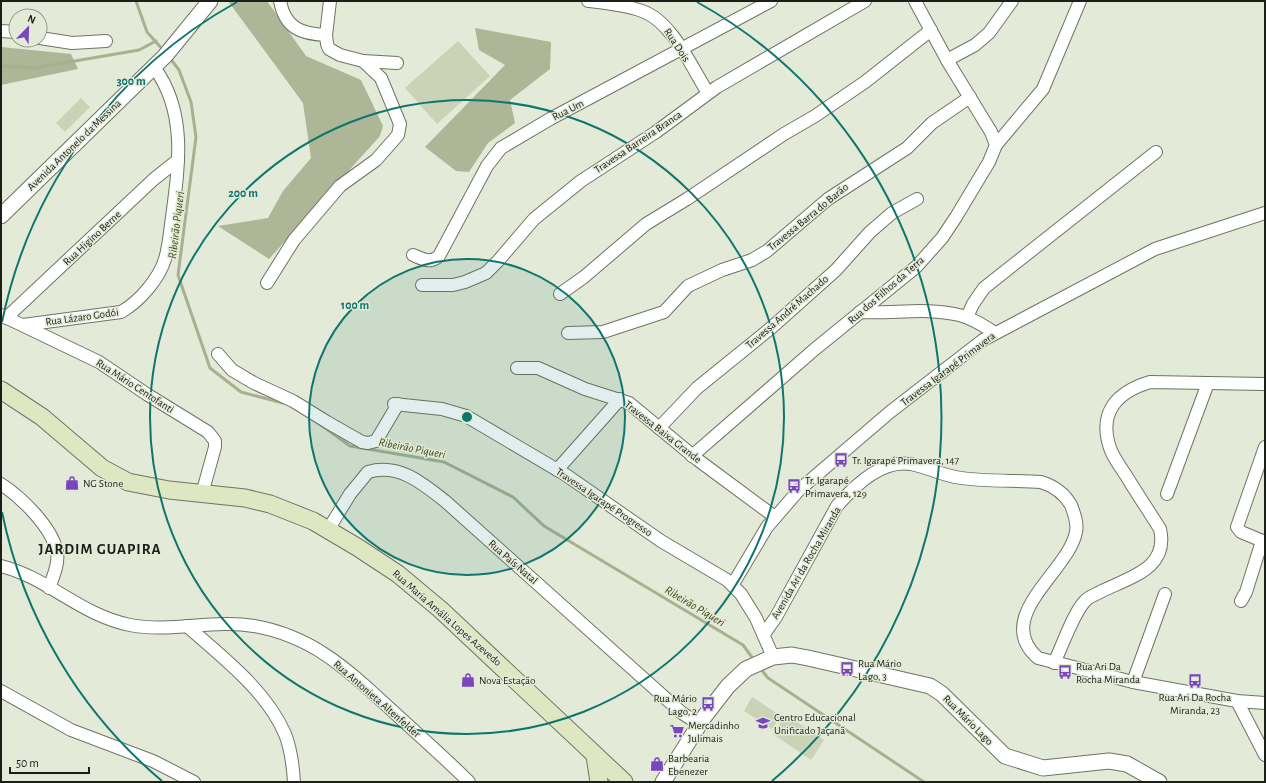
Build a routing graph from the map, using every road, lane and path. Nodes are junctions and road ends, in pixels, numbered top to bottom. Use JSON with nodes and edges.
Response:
{"nodes":[{"id":1,"x":210,"y":1,"type":"edge"},
{"id":2,"x":280,"y":1,"type":"edge"},
{"id":3,"x":330,"y":1,"type":"edge"},
{"id":4,"x":588,"y":1,"type":"edge"},
{"id":5,"x":771,"y":1,"type":"edge"},
{"id":6,"x":865,"y":1,"type":"edge"},
{"id":7,"x":915,"y":1,"type":"edge"},
{"id":8,"x":1012,"y":1,"type":"edge"},
{"id":9,"x":1080,"y":1,"type":"edge"},
{"id":10,"x":931,"y":30,"type":"junction"},
{"id":11,"x":326,"y":35,"type":"junction"},
{"id":12,"x":48,"y":39,"type":"edge"},
{"id":13,"x":106,"y":41,"type":"dead end"},
{"id":14,"x":681,"y":50,"type":"junction"},
{"id":15,"x":947,"y":60,"type":"junction"},
{"id":16,"x":363,"y":61,"type":"junction"},
{"id":17,"x":397,"y":63,"type":"dead end"},
{"id":18,"x":156,"y":65,"type":"junction"},
{"id":19,"x":708,"y":93,"type":"junction"},
{"id":20,"x":970,"y":97,"type":"junction"},
{"id":21,"x":996,"y":145,"type":"junction"},
{"id":22,"x":1156,"y":152,"type":"dead end"},
{"id":23,"x":178,"y":160,"type":"junction"},
{"id":24,"x":917,"y":199,"type":"dead end"},
{"id":25,"x":3,"y":211,"type":"edge"},
{"id":26,"x":1265,"y":213,"type":"edge"},
{"id":27,"x":413,"y":255,"type":"dead end"},
{"id":28,"x":267,"y":283,"type":"dead end"},
{"id":29,"x":422,"y":285,"type":"dead end"},
{"id":30,"x":560,"y":294,"type":"dead end"},
{"id":31,"x":860,"y":312,"type":"junction"},
{"id":32,"x":4,"y":316,"type":"edge"},
{"id":33,"x":967,"y":317,"type":"junction"},
{"id":34,"x":22,"y":325,"type":"junction"},
{"id":35,"x":568,"y":333,"type":"dead end"},
{"id":36,"x":995,"y":333,"type":"junction"},
{"id":37,"x":218,"y":354,"type":"dead end"},
{"id":38,"x":517,"y":368,"type":"dead end"},
{"id":39,"x":1208,"y":383,"type":"junction"},
{"id":40,"x":1265,"y":384,"type":"edge"},
{"id":41,"x":1,"y":390,"type":"edge"},
{"id":42,"x":620,"y":399,"type":"junction"},
{"id":43,"x":659,"y":428,"type":"junction"},
{"id":44,"x":1265,"y":446,"type":"edge"},
{"id":45,"x":692,"y":456,"type":"junction"},
{"id":46,"x":557,"y":470,"type":"junction"},
{"id":47,"x":1,"y":484,"type":"edge"},
{"id":48,"x":202,"y":494,"type":"junction"},
{"id":49,"x":1167,"y":494,"type":"dead end"},
{"id":50,"x":775,"y":517,"type":"junction"},
{"id":51,"x":328,"y":530,"type":"junction"},
{"id":52,"x":1264,"y":541,"type":"edge"},
{"id":53,"x":1,"y":566,"type":"edge"},
{"id":54,"x":733,"y":584,"type":"junction"},
{"id":55,"x":49,"y":588,"type":"junction"},
{"id":56,"x":1165,"y":594,"type":"dead end"},
{"id":57,"x":1241,"y":601,"type":"dead end"},
{"id":58,"x":187,"y":626,"type":"junction"},
{"id":59,"x":764,"y":634,"type":"junction"},
{"id":60,"x":770,"y":658,"type":"junction"},
{"id":61,"x":1054,"y":663,"type":"junction"},
{"id":62,"x":1133,"y":682,"type":"junction"},
{"id":63,"x":1,"y":691,"type":"edge"},
{"id":64,"x":1237,"y":701,"type":"junction"},
{"id":65,"x":1265,"y":703,"type":"edge"},
{"id":66,"x":700,"y":724,"type":"junction"},
{"id":67,"x":1265,"y":755,"type":"edge"},
{"id":68,"x":595,"y":756,"type":"junction"},
{"id":69,"x":464,"y":780,"type":"edge"},
{"id":70,"x":194,"y":782,"type":"edge"},
{"id":71,"x":294,"y":782,"type":"edge"},
{"id":72,"x":599,"y":782,"type":"edge"},
{"id":73,"x":624,"y":782,"type":"edge"},
{"id":74,"x":663,"y":782,"type":"edge"},
{"id":75,"x":1159,"y":782,"type":"edge"}],
"edges":[{"from":1,"to":18,"type":"street","name":"Avenida Antonelo da Messina"},
{"from":2,"to":11,"type":"street"},
{"from":3,"to":11,"type":"street"},
{"from":4,"to":14,"type":"street","name":"Rua Dois"},
{"from":5,"to":14,"type":"street","name":"Rua Um"},
{"from":6,"to":19,"type":"street","name":"Travessa Barreira Branca"},
{"from":7,"to":10,"type":"street"},
{"from":8,"to":15,"type":"street"},
{"from":9,"to":21,"type":"street","name":"Rua dos Filhos da Terra"},
{"from":10,"to":15,"type":"street"},
{"from":10,"to":30,"type":"street"},
{"from":11,"to":16,"type":"street"},
{"from":12,"to":13,"type":"street"},
{"from":14,"to":19,"type":"street","name":"Rua Dois"},
{"from":14,"to":27,"type":"street","name":"Rua Um"},
{"from":15,"to":20,"type":"street"},
{"from":16,"to":17,"type":"street"},
{"from":16,"to":28,"type":"street"},
{"from":18,"to":23,"type":"street"},
{"from":18,"to":25,"type":"street","name":"Avenida Antonelo da Messina"},
{"from":19,"to":29,"type":"street","name":"Travessa Barreira Branca"},
{"from":20,"to":21,"type":"street"},
{"from":20,"to":35,"type":"street","name":"Travessa Barra do Barão"},
{"from":21,"to":31,"type":"street","name":"Rua dos Filhos da Terra"},
{"from":22,"to":33,"type":"street"},
{"from":23,"to":32,"type":"street","name":"Rua Higino Berne"},
{"from":23,"to":34,"type":"street","name":"Rua Lázaro Godói"},
{"from":24,"to":43,"type":"street","name":"Travessa André Machado"},
{"from":26,"to":36,"type":"street","name":"Travessa Igarapé Primavera"},
{"from":31,"to":33,"type":"street"},
{"from":31,"to":45,"type":"street","name":"Rua dos Filhos da Terra"},
{"from":32,"to":34,"type":"street","name":"Rua Mário Centofanti"},
{"from":33,"to":36,"type":"street"},
{"from":34,"to":48,"type":"street","name":"Rua Mário Centofanti"},
{"from":36,"to":50,"type":"street","name":"Travessa Igarapé Primavera"},
{"from":37,"to":46,"type":"street","name":"Travessa Igarapé Progresso"},
{"from":38,"to":42,"type":"street","name":"Travessa Baixa Grande"},
{"from":39,"to":40,"type":"street"},
{"from":39,"to":49,"type":"street"},
{"from":39,"to":61,"type":"street"},
{"from":41,"to":48,"type":"main road","name":"Rua Maria Amália Lopes Azevedo"},
{"from":42,"to":43,"type":"street","name":"Travessa Baixa Grande"},
{"from":42,"to":46,"type":"street"},
{"from":43,"to":45,"type":"street","name":"Travessa Baixa Grande"},
{"from":44,"to":52,"type":"street"},
{"from":45,"to":50,"type":"street","name":"Travessa Baixa Grande"},
{"from":46,"to":54,"type":"street","name":"Travessa Igarapé Progresso"},
{"from":47,"to":55,"type":"street"},
{"from":48,"to":51,"type":"main road","name":"Rua Maria Amália Lopes Azevedo"},
{"from":50,"to":54,"type":"street","name":"Travessa Igarapé Primavera"},
{"from":51,"to":66,"type":"street","name":"Rua País Natal"},
{"from":51,"to":68,"type":"main road","name":"Rua Maria Amália Lopes Azevedo"},
{"from":52,"to":57,"type":"street"},
{"from":53,"to":55,"type":"street","name":"Rua Antonieta Altenfelder"},
{"from":54,"to":59,"type":"street","name":"Travessa Igarapé Progresso"},
{"from":55,"to":58,"type":"street","name":"Rua Antonieta Altenfelder"},
{"from":56,"to":62,"type":"street"},
{"from":58,"to":69,"type":"street","name":"Rua Antonieta Altenfelder"},
{"from":58,"to":71,"type":"street"},
{"from":59,"to":60,"type":"street","name":"Travessa Igarapé Progresso"},
{"from":59,"to":61,"type":"street","name":"Avenida Ari da Rocha Miranda"},
{"from":60,"to":66,"type":"street","name":"Rua Mário Lago"},
{"from":60,"to":75,"type":"street","name":"Rua Mário Lago"},
{"from":61,"to":62,"type":"street","name":"Avenida Ari da Rocha Miranda"},
{"from":62,"to":64,"type":"street","name":"Avenida Ari da Rocha Miranda"},
{"from":63,"to":70,"type":"street"},
{"from":64,"to":65,"type":"street","name":"Avenida Ari da Rocha Miranda"},
{"from":64,"to":67,"type":"street"},
{"from":66,"to":74,"type":"street","name":"Rua Mário Lago"},
{"from":68,"to":72,"type":"main road"},
{"from":68,"to":73,"type":"main road","name":"Rua Maria Amália Lopes Azevedo"}]}
